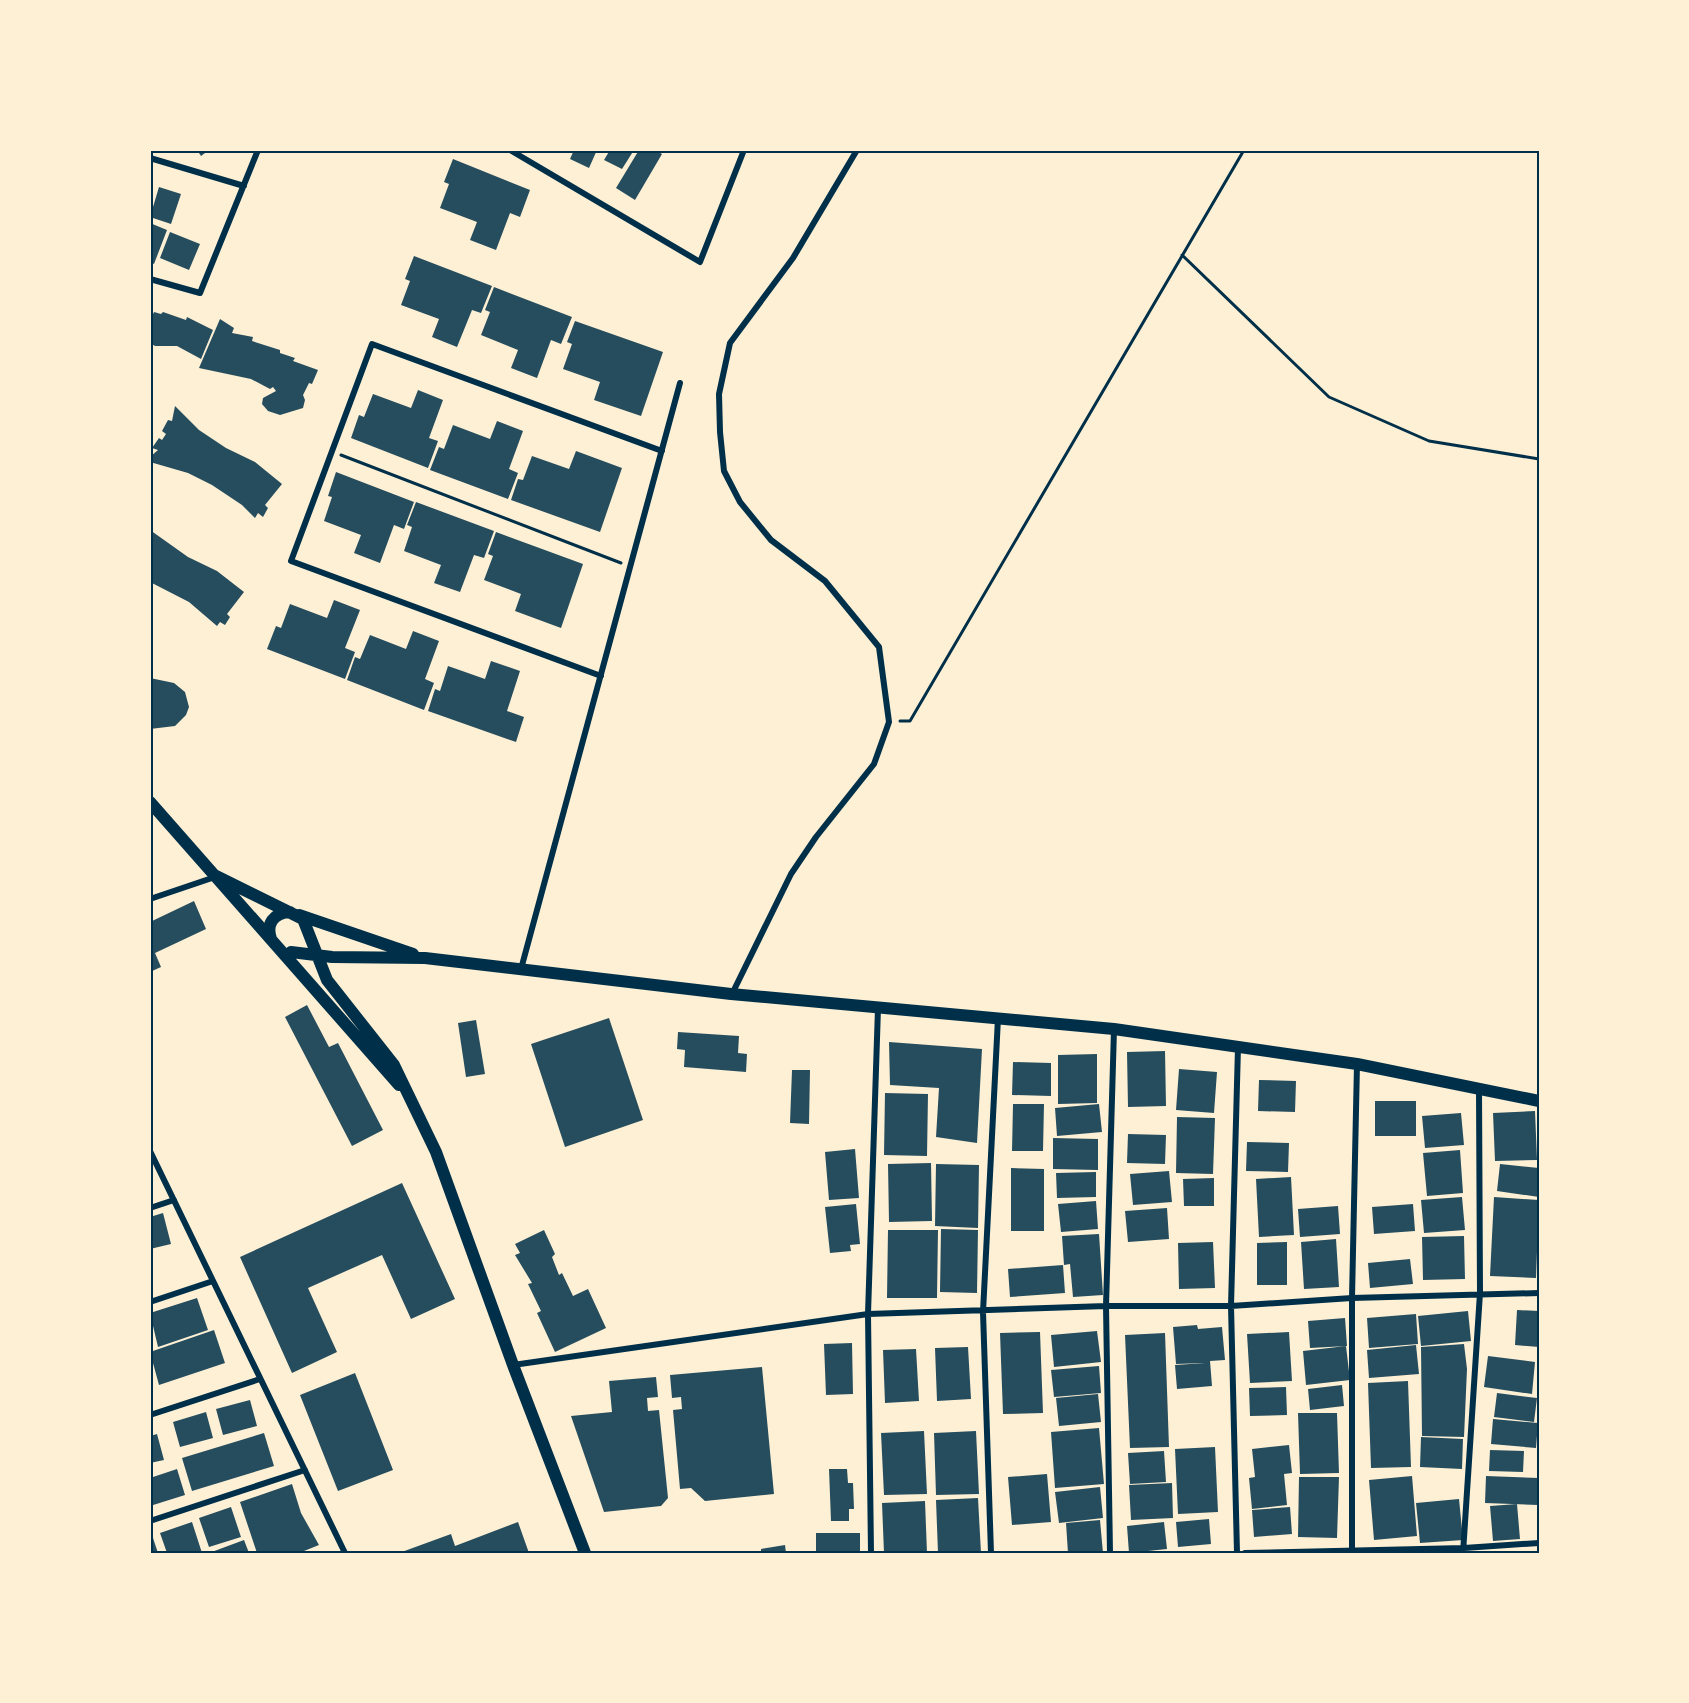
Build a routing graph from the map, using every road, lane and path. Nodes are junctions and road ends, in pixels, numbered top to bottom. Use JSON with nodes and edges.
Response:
{"nodes":[{"id":1,"x":258,"y":150,"type":"edge"},
{"id":2,"x":510,"y":150,"type":"edge"},
{"id":3,"x":744,"y":150,"type":"edge"},
{"id":4,"x":856,"y":150,"type":"edge"},
{"id":5,"x":1244,"y":150,"type":"edge"},
{"id":6,"x":150,"y":158,"type":"edge"},
{"id":7,"x":244,"y":186,"type":"junction"},
{"id":8,"x":1182,"y":255,"type":"junction"},
{"id":9,"x":150,"y":279,"type":"edge"},
{"id":10,"x":680,"y":383,"type":"dead end"},
{"id":11,"x":662,"y":451,"type":"junction"},
{"id":12,"x":332,"y":452,"type":"junction"},
{"id":13,"x":1539,"y":459,"type":"edge"},
{"id":14,"x":631,"y":567,"type":"junction"},
{"id":15,"x":600,"y":676,"type":"junction"},
{"id":16,"x":889,"y":722,"type":"junction"},
{"id":17,"x":150,"y":802,"type":"edge"},
{"id":18,"x":216,"y":876,"type":"junction"},
{"id":19,"x":150,"y":899,"type":"edge"},
{"id":20,"x":293,"y":913,"type":"junction"},
{"id":21,"x":309,"y":929,"type":"junction"},
{"id":22,"x":281,"y":947,"type":"junction"},
{"id":23,"x":316,"y":955,"type":"junction"},
{"id":24,"x":425,"y":958,"type":"junction"},
{"id":25,"x":521,"y":969,"type":"junction"},
{"id":26,"x":731,"y":994,"type":"junction"},
{"id":27,"x":878,"y":1007,"type":"junction"},
{"id":28,"x":998,"y":1017,"type":"junction"},
{"id":29,"x":1114,"y":1029,"type":"junction"},
{"id":30,"x":1239,"y":1047,"type":"junction"},
{"id":31,"x":1357,"y":1064,"type":"junction"},
{"id":32,"x":1479,"y":1087,"type":"junction"},
{"id":33,"x":408,"y":1096,"type":"junction"},
{"id":34,"x":1539,"y":1101,"type":"edge"},
{"id":35,"x":150,"y":1151,"type":"edge"},
{"id":36,"x":174,"y":1200,"type":"junction"},
{"id":37,"x":150,"y":1208,"type":"edge"},
{"id":38,"x":213,"y":1281,"type":"junction"},
{"id":39,"x":1480,"y":1293,"type":"junction"},
{"id":40,"x":1539,"y":1293,"type":"edge"},
{"id":41,"x":1352,"y":1298,"type":"junction"},
{"id":42,"x":150,"y":1302,"type":"edge"},
{"id":43,"x":1106,"y":1306,"type":"junction"},
{"id":44,"x":1231,"y":1306,"type":"junction"},
{"id":45,"x":982,"y":1312,"type":"junction"},
{"id":46,"x":868,"y":1314,"type":"junction"},
{"id":47,"x":513,"y":1365,"type":"junction"},
{"id":48,"x":260,"y":1379,"type":"junction"},
{"id":49,"x":150,"y":1415,"type":"edge"},
{"id":50,"x":305,"y":1470,"type":"junction"},
{"id":51,"x":150,"y":1521,"type":"edge"},
{"id":52,"x":574,"y":1528,"type":"junction"},
{"id":53,"x":1539,"y":1543,"type":"edge"},
{"id":54,"x":1352,"y":1550,"type":"junction"},
{"id":55,"x":1366,"y":1551,"type":"edge"},
{"id":56,"x":1463,"y":1551,"type":"edge"},
{"id":57,"x":345,"y":1553,"type":"edge"},
{"id":58,"x":575,"y":1553,"type":"edge"},
{"id":59,"x":585,"y":1553,"type":"edge"},
{"id":60,"x":871,"y":1553,"type":"edge"},
{"id":61,"x":991,"y":1553,"type":"edge"},
{"id":62,"x":1110,"y":1553,"type":"edge"},
{"id":63,"x":1238,"y":1553,"type":"edge"},
{"id":64,"x":1246,"y":1553,"type":"edge"}],
"edges":[{"from":1,"to":7,"type":"street"},
{"from":2,"to":3,"type":"street"},
{"from":4,"to":16,"type":"street"},
{"from":5,"to":8,"type":"path"},
{"from":6,"to":7,"type":"street"},
{"from":7,"to":9,"type":"street"},
{"from":8,"to":13,"type":"path"},
{"from":8,"to":16,"type":"path"},
{"from":10,"to":11,"type":"street"},
{"from":11,"to":12,"type":"street"},
{"from":11,"to":14,"type":"street"},
{"from":12,"to":14,"type":"path"},
{"from":12,"to":15,"type":"street"},
{"from":14,"to":15,"type":"street"},
{"from":15,"to":25,"type":"street"},
{"from":16,"to":26,"type":"street"},
{"from":17,"to":18,"type":"main road"},
{"from":18,"to":19,"type":"street"},
{"from":18,"to":20,"type":"main road"},
{"from":18,"to":22,"type":"main road"},
{"from":20,"to":21,"type":"main road"},
{"from":20,"to":22,"type":"main road"},
{"from":20,"to":24,"type":"main road"},
{"from":21,"to":22,"type":"main road"},
{"from":21,"to":23,"type":"main road"},
{"from":22,"to":23,"type":"main road"},
{"from":22,"to":33,"type":"main road"},
{"from":23,"to":24,"type":"main road"},
{"from":23,"to":33,"type":"main road"},
{"from":24,"to":25,"type":"main road"},
{"from":25,"to":26,"type":"main road"},
{"from":26,"to":27,"type":"main road"},
{"from":27,"to":28,"type":"main road"},
{"from":27,"to":46,"type":"street"},
{"from":28,"to":29,"type":"main road"},
{"from":28,"to":45,"type":"street"},
{"from":29,"to":30,"type":"main road"},
{"from":29,"to":43,"type":"street"},
{"from":30,"to":31,"type":"main road"},
{"from":30,"to":44,"type":"street"},
{"from":31,"to":32,"type":"main road"},
{"from":31,"to":41,"type":"street"},
{"from":32,"to":34,"type":"main road"},
{"from":32,"to":39,"type":"street"},
{"from":33,"to":47,"type":"main road"},
{"from":35,"to":36,"type":"street"},
{"from":36,"to":37,"type":"street"},
{"from":36,"to":38,"type":"street"},
{"from":38,"to":42,"type":"street"},
{"from":38,"to":48,"type":"street"},
{"from":39,"to":40,"type":"street"},
{"from":39,"to":41,"type":"street"},
{"from":39,"to":56,"type":"street"},
{"from":41,"to":44,"type":"street"},
{"from":41,"to":54,"type":"street"},
{"from":43,"to":44,"type":"street"},
{"from":43,"to":45,"type":"street"},
{"from":43,"to":62,"type":"street"},
{"from":44,"to":63,"type":"street"},
{"from":45,"to":46,"type":"street"},
{"from":45,"to":61,"type":"street"},
{"from":46,"to":47,"type":"street"},
{"from":46,"to":60,"type":"street"},
{"from":47,"to":52,"type":"main road"},
{"from":48,"to":49,"type":"street"},
{"from":48,"to":50,"type":"street"},
{"from":50,"to":51,"type":"street"},
{"from":50,"to":57,"type":"street"},
{"from":52,"to":58,"type":"main road"},
{"from":52,"to":59,"type":"main road"},
{"from":53,"to":56,"type":"street"},
{"from":54,"to":55,"type":"street"},
{"from":54,"to":64,"type":"street"},
{"from":55,"to":56,"type":"street"}]}
